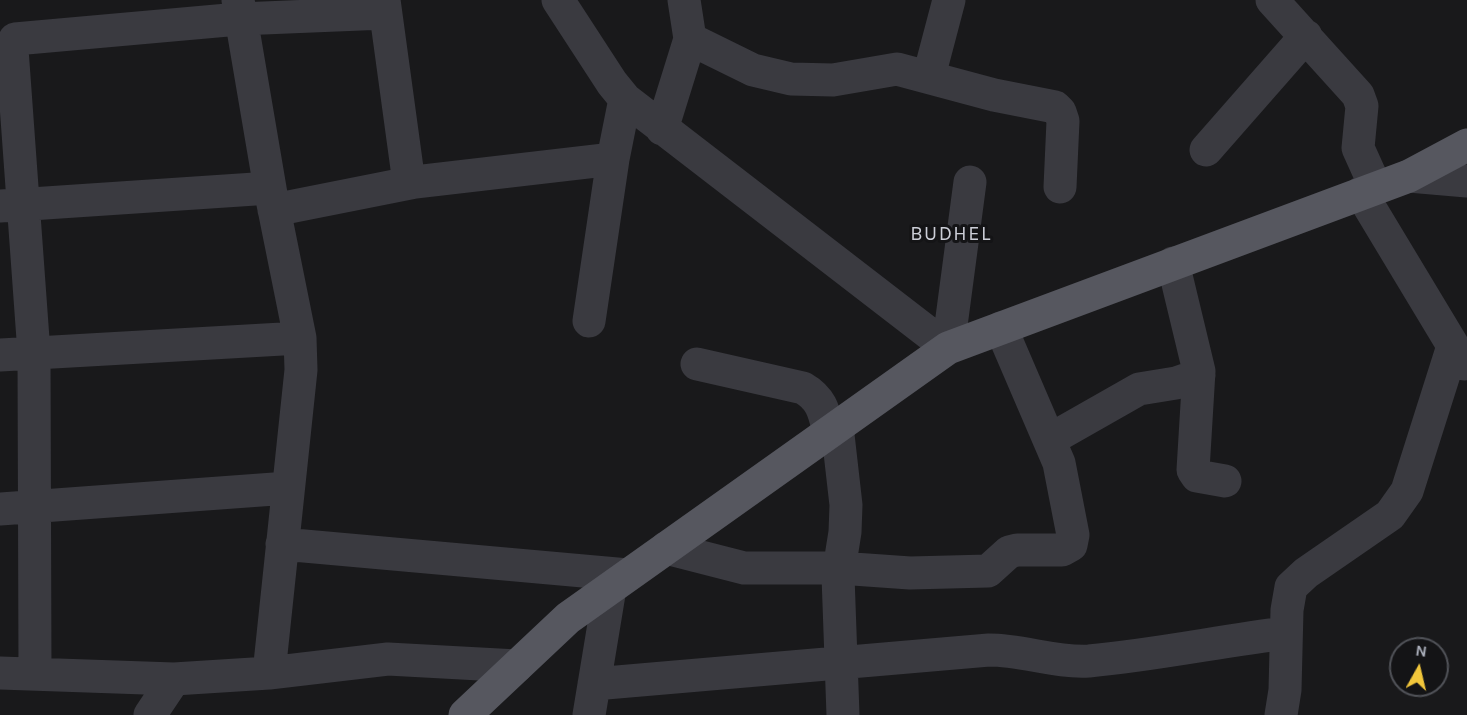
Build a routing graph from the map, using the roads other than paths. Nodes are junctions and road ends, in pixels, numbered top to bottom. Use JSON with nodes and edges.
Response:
{"nodes":[{"id":1,"x":558,"y":0,"type":"edge"},
{"id":2,"x":684,"y":0,"type":"edge"},
{"id":3,"x":949,"y":0,"type":"edge"},
{"id":4,"x":1272,"y":0,"type":"edge"},
{"id":5,"x":384,"y":7,"type":"edge"},
{"id":6,"x":238,"y":10,"type":"edge"},
{"id":7,"x":1306,"y":36,"type":"junction"},
{"id":8,"x":690,"y":39,"type":"junction"},
{"id":9,"x":929,"y":76,"type":"junction"},
{"id":10,"x":625,"y":99,"type":"junction"},
{"id":11,"x":662,"y":129,"type":"junction"},
{"id":12,"x":1467,"y":145,"type":"edge"},
{"id":13,"x":1206,"y":150,"type":"dead end"},
{"id":14,"x":613,"y":159,"type":"junction"},
{"id":15,"x":1409,"y":176,"type":"junction"},
{"id":16,"x":1467,"y":181,"type":"edge"},
{"id":17,"x":970,"y":182,"type":"dead end"},
{"id":18,"x":409,"y":183,"type":"junction"},
{"id":19,"x":1060,"y":187,"type":"dead end"},
{"id":20,"x":1369,"y":191,"type":"junction"},
{"id":21,"x":272,"y":199,"type":"junction"},
{"id":22,"x":12,"y":206,"type":"edge"},
{"id":23,"x":1173,"y":264,"type":"junction"},
{"id":24,"x":589,"y":321,"type":"dead end"},
{"id":25,"x":1001,"y":328,"type":"junction"},
{"id":26,"x":300,"y":338,"type":"junction"},
{"id":27,"x":948,"y":348,"type":"junction"},
{"id":28,"x":34,"y":353,"type":"junction"},
{"id":29,"x":0,"y":355,"type":"edge"},
{"id":30,"x":1460,"y":358,"type":"edge"},
{"id":31,"x":697,"y":364,"type":"dead end"},
{"id":32,"x":1199,"y":375,"type":"junction"},
{"id":33,"x":833,"y":429,"type":"junction"},
{"id":34,"x":1051,"y":439,"type":"junction"},
{"id":35,"x":1225,"y":481,"type":"dead end"},
{"id":36,"x":288,"y":488,"type":"junction"},
{"id":37,"x":36,"y":507,"type":"junction"},
{"id":38,"x":0,"y":509,"type":"edge"},
{"id":39,"x":282,"y":544,"type":"junction"},
{"id":40,"x":666,"y":548,"type":"junction"},
{"id":41,"x":839,"y":568,"type":"junction"},
{"id":42,"x":619,"y":581,"type":"junction"},
{"id":43,"x":1286,"y":633,"type":"junction"},
{"id":44,"x":842,"y":663,"type":"junction"},
{"id":45,"x":517,"y":666,"type":"junction"},
{"id":46,"x":0,"y":672,"type":"edge"},
{"id":47,"x":35,"y":673,"type":"junction"},
{"id":48,"x":269,"y":673,"type":"junction"},
{"id":49,"x":174,"y":679,"type":"junction"},
{"id":50,"x":591,"y":699,"type":"edge"},
{"id":51,"x":150,"y":715,"type":"edge"},
{"id":52,"x":465,"y":715,"type":"edge"},
{"id":53,"x":843,"y":715,"type":"edge"},
{"id":54,"x":1281,"y":715,"type":"edge"}],
"edges":[{"from":1,"to":10,"type":"street"},
{"from":2,"to":8,"type":"street"},
{"from":3,"to":9,"type":"street"},
{"from":4,"to":7,"type":"street"},
{"from":5,"to":6,"type":"street"},
{"from":5,"to":18,"type":"street"},
{"from":6,"to":21,"type":"street"},
{"from":6,"to":22,"type":"street"},
{"from":7,"to":13,"type":"street"},
{"from":7,"to":20,"type":"street"},
{"from":8,"to":9,"type":"street"},
{"from":8,"to":11,"type":"street"},
{"from":9,"to":19,"type":"street"},
{"from":10,"to":11,"type":"street"},
{"from":10,"to":14,"type":"street"},
{"from":11,"to":27,"type":"street"},
{"from":12,"to":15,"type":"main road"},
{"from":14,"to":18,"type":"street"},
{"from":14,"to":24,"type":"street"},
{"from":15,"to":16,"type":"street"},
{"from":15,"to":20,"type":"main road"},
{"from":17,"to":27,"type":"street"},
{"from":18,"to":21,"type":"street"},
{"from":20,"to":23,"type":"main road"},
{"from":20,"to":30,"type":"street"},
{"from":21,"to":22,"type":"street"},
{"from":21,"to":26,"type":"street"},
{"from":22,"to":28,"type":"street"},
{"from":23,"to":25,"type":"main road"},
{"from":23,"to":32,"type":"street"},
{"from":25,"to":27,"type":"main road"},
{"from":25,"to":34,"type":"street"},
{"from":26,"to":28,"type":"street"},
{"from":26,"to":36,"type":"street"},
{"from":27,"to":33,"type":"main road"},
{"from":28,"to":29,"type":"street"},
{"from":28,"to":37,"type":"street"},
{"from":30,"to":43,"type":"street"},
{"from":31,"to":33,"type":"street"},
{"from":32,"to":34,"type":"street"},
{"from":32,"to":35,"type":"street"},
{"from":33,"to":40,"type":"main road"},
{"from":33,"to":41,"type":"street"},
{"from":34,"to":41,"type":"street"},
{"from":36,"to":37,"type":"street"},
{"from":36,"to":39,"type":"street"},
{"from":37,"to":38,"type":"street"},
{"from":37,"to":47,"type":"street"},
{"from":39,"to":42,"type":"street"},
{"from":39,"to":48,"type":"street"},
{"from":40,"to":41,"type":"street"},
{"from":40,"to":42,"type":"main road"},
{"from":41,"to":44,"type":"street"},
{"from":42,"to":45,"type":"main road"},
{"from":42,"to":50,"type":"street"},
{"from":43,"to":44,"type":"street"},
{"from":43,"to":54,"type":"street"},
{"from":44,"to":50,"type":"street"},
{"from":44,"to":53,"type":"street"},
{"from":45,"to":48,"type":"street"},
{"from":45,"to":52,"type":"main road"},
{"from":46,"to":47,"type":"street"},
{"from":47,"to":49,"type":"street"},
{"from":48,"to":49,"type":"street"},
{"from":49,"to":51,"type":"street"}]}
